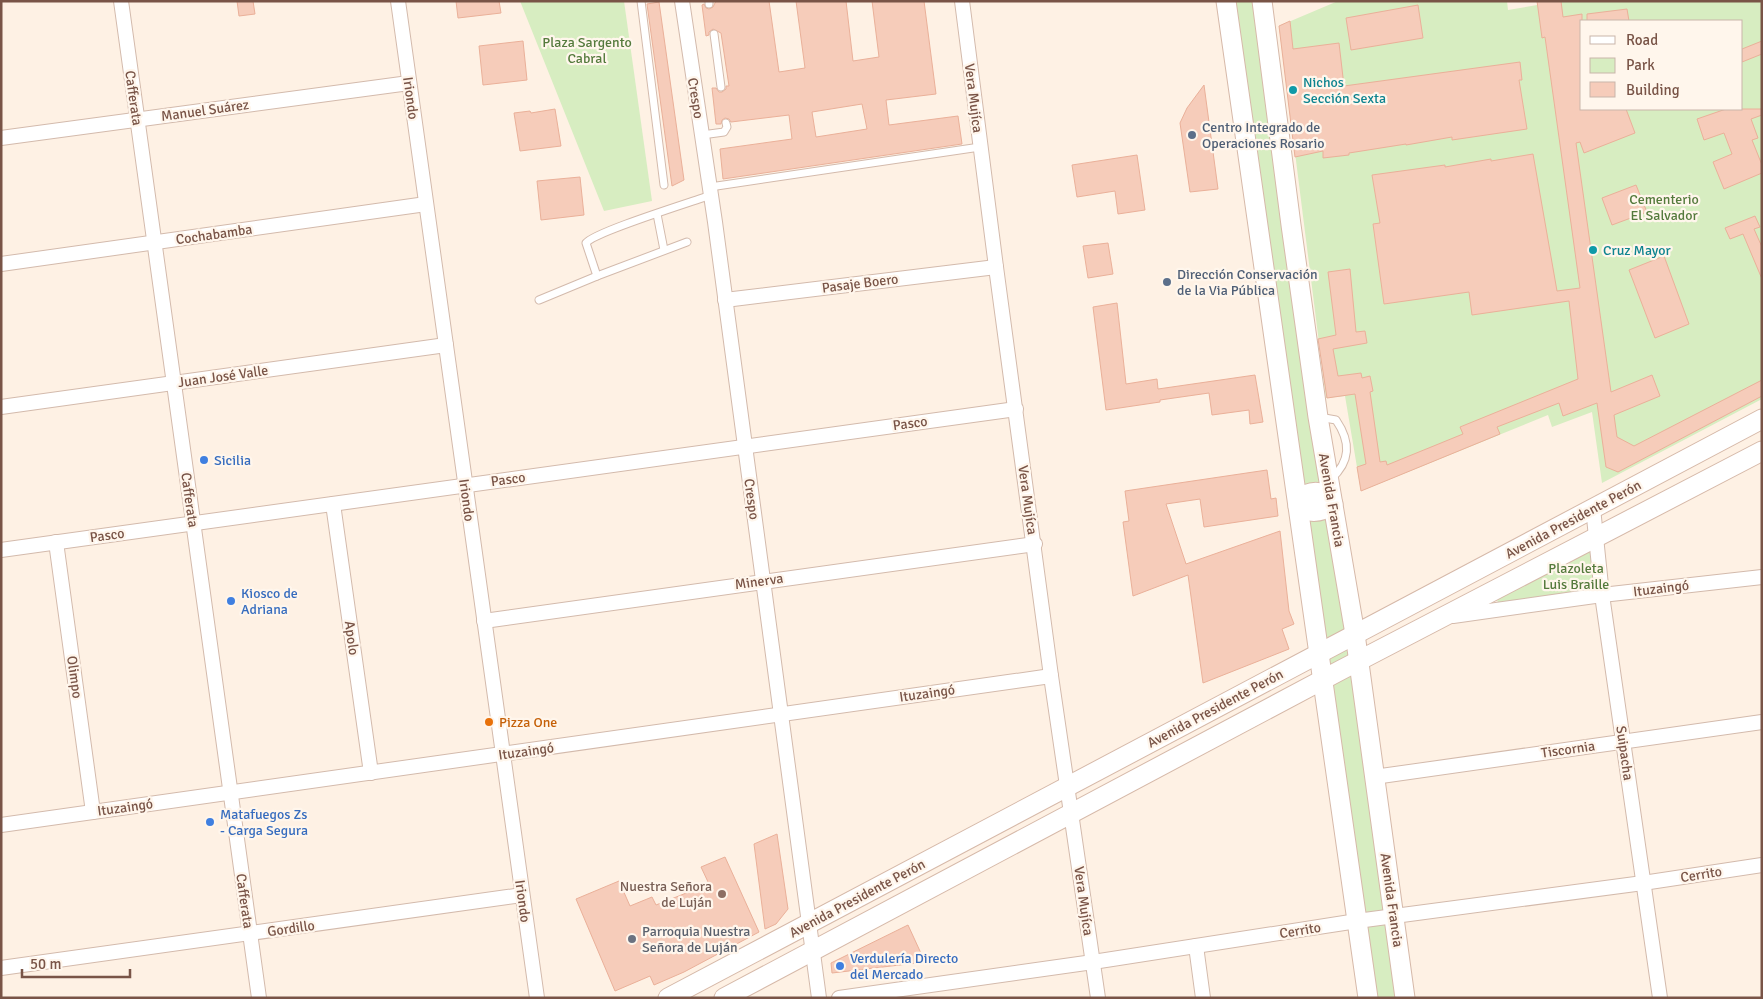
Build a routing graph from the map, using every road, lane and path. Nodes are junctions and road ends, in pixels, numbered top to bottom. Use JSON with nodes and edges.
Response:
{"nodes":[{"id":1,"x":121,"y":1,"type":"edge"},
{"id":2,"x":398,"y":1,"type":"edge"},
{"id":3,"x":641,"y":1,"type":"edge"},
{"id":4,"x":682,"y":1,"type":"edge"},
{"id":5,"x":962,"y":1,"type":"edge"},
{"id":6,"x":1226,"y":1,"type":"edge"},
{"id":7,"x":1262,"y":1,"type":"edge"},
{"id":8,"x":714,"y":34,"type":"dead end"},
{"id":9,"x":409,"y":83,"type":"junction"},
{"id":10,"x":721,"y":87,"type":"dead end"},
{"id":11,"x":137,"y":120,"type":"junction"},
{"id":12,"x":726,"y":123,"type":"dead end"},
{"id":13,"x":702,"y":135,"type":"junction"},
{"id":14,"x":1,"y":138,"type":"edge"},
{"id":15,"x":980,"y":147,"type":"junction"},
{"id":16,"x":664,"y":186,"type":"dead end"},
{"id":17,"x":710,"y":191,"type":"junction"},
{"id":18,"x":426,"y":204,"type":"junction"},
{"id":19,"x":657,"y":214,"type":"junction"},
{"id":20,"x":1258,"y":222,"type":"junction"},
{"id":21,"x":1291,"y":224,"type":"junction"},
{"id":22,"x":154,"y":242,"type":"junction"},
{"id":23,"x":687,"y":242,"type":"dead end"},
{"id":24,"x":664,"y":250,"type":"junction"},
{"id":25,"x":1,"y":264,"type":"edge"},
{"id":26,"x":996,"y":267,"type":"junction"},
{"id":27,"x":597,"y":276,"type":"junction"},
{"id":28,"x":539,"y":300,"type":"dead end"},
{"id":29,"x":725,"y":300,"type":"junction"},
{"id":30,"x":446,"y":345,"type":"junction"},
{"id":31,"x":174,"y":383,"type":"junction"},
{"id":32,"x":1,"y":407,"type":"edge"},
{"id":33,"x":1016,"y":408,"type":"junction"},
{"id":34,"x":1762,"y":419,"type":"edge"},
{"id":35,"x":745,"y":446,"type":"junction"},
{"id":36,"x":1762,"y":451,"type":"edge"},
{"id":37,"x":465,"y":485,"type":"junction"},
{"id":38,"x":1331,"y":494,"type":"junction"},
{"id":39,"x":1298,"y":503,"type":"junction"},
{"id":40,"x":333,"y":504,"type":"junction"},
{"id":41,"x":1593,"y":508,"type":"junction"},
{"id":42,"x":193,"y":523,"type":"junction"},
{"id":43,"x":1596,"y":538,"type":"junction"},
{"id":44,"x":56,"y":542,"type":"junction"},
{"id":45,"x":1034,"y":544,"type":"junction"},
{"id":46,"x":1,"y":550,"type":"edge"},
{"id":47,"x":1762,"y":577,"type":"edge"},
{"id":48,"x":763,"y":581,"type":"junction"},
{"id":49,"x":1602,"y":595,"type":"junction"},
{"id":50,"x":1442,"y":618,"type":"junction"},
{"id":51,"x":484,"y":620,"type":"junction"},
{"id":52,"x":1355,"y":634,"type":"junction"},
{"id":53,"x":1320,"y":653,"type":"junction"},
{"id":54,"x":1359,"y":661,"type":"junction"},
{"id":55,"x":1051,"y":676,"type":"junction"},
{"id":56,"x":1323,"y":680,"type":"junction"},
{"id":57,"x":780,"y":714,"type":"junction"},
{"id":58,"x":1762,"y":722,"type":"edge"},
{"id":59,"x":1623,"y":741,"type":"junction"},
{"id":60,"x":502,"y":754,"type":"junction"},
{"id":61,"x":371,"y":772,"type":"junction"},
{"id":62,"x":1374,"y":777,"type":"junction"},
{"id":63,"x":1067,"y":787,"type":"junction"},
{"id":64,"x":230,"y":793,"type":"junction"},
{"id":65,"x":93,"y":812,"type":"junction"},
{"id":66,"x":1071,"y":814,"type":"junction"},
{"id":67,"x":1,"y":825,"type":"edge"},
{"id":68,"x":1762,"y":865,"type":"edge"},
{"id":69,"x":1643,"y":883,"type":"junction"},
{"id":70,"x":522,"y":896,"type":"junction"},
{"id":71,"x":1394,"y":916,"type":"junction"},
{"id":72,"x":1357,"y":921,"type":"junction"},
{"id":73,"x":808,"y":924,"type":"junction"},
{"id":74,"x":250,"y":933,"type":"junction"},
{"id":75,"x":1196,"y":946,"type":"junction"},
{"id":76,"x":812,"y":951,"type":"junction"},
{"id":77,"x":1093,"y":962,"type":"junction"},
{"id":78,"x":1,"y":968,"type":"edge"},
{"id":79,"x":259,"y":998,"type":"edge"},
{"id":80,"x":537,"y":998,"type":"edge"},
{"id":81,"x":668,"y":998,"type":"edge"},
{"id":82,"x":724,"y":998,"type":"edge"},
{"id":83,"x":819,"y":998,"type":"edge"},
{"id":84,"x":839,"y":998,"type":"edge"},
{"id":85,"x":1098,"y":998,"type":"edge"},
{"id":86,"x":1203,"y":998,"type":"edge"},
{"id":87,"x":1368,"y":998,"type":"edge"},
{"id":88,"x":1405,"y":998,"type":"edge"},
{"id":89,"x":1660,"y":998,"type":"edge"}],
"edges":[{"from":1,"to":11,"type":"street","name":"Cafferata"},
{"from":2,"to":9,"type":"street","name":"Iriondo"},
{"from":3,"to":16,"type":"lane"},
{"from":4,"to":13,"type":"street","name":"Crespo"},
{"from":5,"to":15,"type":"street","name":"Vera Mujíca"},
{"from":6,"to":20,"type":"main road"},
{"from":7,"to":21,"type":"main road","name":"Avenida Francia"},
{"from":8,"to":10,"type":"lane"},
{"from":9,"to":11,"type":"street","name":"Manuel Suárez"},
{"from":9,"to":18,"type":"street","name":"Iriondo"},
{"from":11,"to":14,"type":"street","name":"Manuel Suárez"},
{"from":11,"to":22,"type":"street","name":"Cafferata"},
{"from":12,"to":13,"type":"lane"},
{"from":13,"to":17,"type":"street","name":"Crespo"},
{"from":15,"to":17,"type":"lane"},
{"from":15,"to":26,"type":"street","name":"Vera Mujíca"},
{"from":17,"to":19,"type":"lane"},
{"from":17,"to":29,"type":"street","name":"Crespo"},
{"from":18,"to":22,"type":"street","name":"Cochabamba"},
{"from":18,"to":30,"type":"street","name":"Iriondo"},
{"from":19,"to":24,"type":"lane"},
{"from":19,"to":27,"type":"lane"},
{"from":20,"to":21,"type":"main road"},
{"from":20,"to":39,"type":"main road"},
{"from":21,"to":38,"type":"main road","name":"Avenida Francia"},
{"from":22,"to":25,"type":"street","name":"Cochabamba"},
{"from":22,"to":31,"type":"street","name":"Cafferata"},
{"from":23,"to":24,"type":"lane"},
{"from":24,"to":27,"type":"lane"},
{"from":26,"to":29,"type":"street","name":"Pasaje Boero"},
{"from":26,"to":33,"type":"street","name":"Vera Mujíca"},
{"from":27,"to":28,"type":"lane"},
{"from":29,"to":35,"type":"street","name":"Crespo"},
{"from":30,"to":31,"type":"street","name":"Juan José Valle"},
{"from":30,"to":37,"type":"street","name":"Iriondo"},
{"from":31,"to":32,"type":"street","name":"Juan José Valle"},
{"from":31,"to":42,"type":"street","name":"Cafferata"},
{"from":33,"to":35,"type":"street","name":"Pasco"},
{"from":33,"to":45,"type":"street","name":"Vera Mujíca"},
{"from":34,"to":41,"type":"main road","name":"Avenida Presidente Perón"},
{"from":35,"to":37,"type":"street","name":"Pasco"},
{"from":35,"to":48,"type":"street","name":"Crespo"},
{"from":36,"to":43,"type":"main road","name":"Avenida Presidente Perón"},
{"from":37,"to":40,"type":"street","name":"Pasco"},
{"from":37,"to":51,"type":"street","name":"Iriondo"},
{"from":38,"to":39,"type":"main road"},
{"from":38,"to":52,"type":"main road","name":"Avenida Francia"},
{"from":39,"to":53,"type":"main road"},
{"from":40,"to":42,"type":"street","name":"Pasco"},
{"from":40,"to":61,"type":"street","name":"Apolo"},
{"from":41,"to":43,"type":"street","name":"Suipacha"},
{"from":41,"to":52,"type":"main road","name":"Avenida Presidente Perón"},
{"from":42,"to":44,"type":"street","name":"Pasco"},
{"from":42,"to":64,"type":"street","name":"Cafferata"},
{"from":43,"to":49,"type":"street","name":"Suipacha"},
{"from":43,"to":50,"type":"main road","name":"Avenida Presidente Perón"},
{"from":44,"to":46,"type":"street","name":"Pasco"},
{"from":44,"to":65,"type":"street","name":"Olimpo"},
{"from":45,"to":48,"type":"street","name":"Minerva"},
{"from":45,"to":55,"type":"street","name":"Vera Mujíca"},
{"from":47,"to":49,"type":"street","name":"Ituzaingó"},
{"from":48,"to":51,"type":"street","name":"Minerva"},
{"from":48,"to":57,"type":"street","name":"Crespo"},
{"from":49,"to":50,"type":"street","name":"Ituzaingó"},
{"from":49,"to":59,"type":"street","name":"Suipacha"},
{"from":50,"to":54,"type":"main road","name":"Avenida Presidente Perón"},
{"from":51,"to":60,"type":"street","name":"Iriondo"},
{"from":52,"to":53,"type":"main road","name":"Avenida Presidente Perón"},
{"from":52,"to":54,"type":"main road","name":"Avenida Francia"},
{"from":53,"to":56,"type":"main road"},
{"from":53,"to":63,"type":"main road","name":"Avenida Presidente Perón"},
{"from":54,"to":56,"type":"main road","name":"Avenida Presidente Perón"},
{"from":54,"to":62,"type":"main road","name":"Avenida Francia"},
{"from":55,"to":57,"type":"street","name":"Ituzaingó"},
{"from":55,"to":63,"type":"street","name":"Vera Mujíca"},
{"from":56,"to":66,"type":"main road","name":"Avenida Presidente Perón"},
{"from":56,"to":72,"type":"main road"},
{"from":57,"to":60,"type":"street","name":"Ituzaingó"},
{"from":57,"to":73,"type":"street","name":"Crespo"},
{"from":58,"to":59,"type":"street","name":"Tiscornia"},
{"from":59,"to":62,"type":"street","name":"Tiscornia"},
{"from":59,"to":69,"type":"street","name":"Suipacha"},
{"from":60,"to":61,"type":"street","name":"Ituzaingó"},
{"from":60,"to":70,"type":"street","name":"Iriondo"},
{"from":61,"to":64,"type":"street","name":"Ituzaingó"},
{"from":62,"to":71,"type":"main road","name":"Avenida Francia"},
{"from":63,"to":66,"type":"street","name":"Vera Mujíca"},
{"from":63,"to":73,"type":"main road","name":"Avenida Presidente Perón"},
{"from":64,"to":65,"type":"street","name":"Ituzaingó"},
{"from":64,"to":74,"type":"street","name":"Cafferata"},
{"from":65,"to":67,"type":"street","name":"Ituzaingó"},
{"from":66,"to":76,"type":"main road","name":"Avenida Presidente Perón"},
{"from":66,"to":77,"type":"street","name":"Vera Mujíca"},
{"from":68,"to":69,"type":"street","name":"Cerrito"},
{"from":69,"to":71,"type":"street","name":"Cerrito"},
{"from":69,"to":89,"type":"street","name":"Suipacha"},
{"from":70,"to":74,"type":"street","name":"Gordillo"},
{"from":70,"to":80,"type":"street","name":"Iriondo"},
{"from":71,"to":72,"type":"street","name":"Cerrito"},
{"from":71,"to":88,"type":"main road","name":"Avenida Francia"},
{"from":72,"to":75,"type":"street","name":"Cerrito"},
{"from":72,"to":87,"type":"main road"},
{"from":73,"to":76,"type":"street","name":"Crespo"},
{"from":73,"to":81,"type":"main road","name":"Avenida Presidente Perón"},
{"from":74,"to":78,"type":"street","name":"Gordillo"},
{"from":74,"to":79,"type":"street","name":"Cafferata"},
{"from":75,"to":77,"type":"street","name":"Cerrito"},
{"from":75,"to":86,"type":"street"},
{"from":76,"to":82,"type":"main road","name":"Avenida Presidente Perón"},
{"from":76,"to":83,"type":"street","name":"Crespo"},
{"from":77,"to":84,"type":"street","name":"Cerrito"},
{"from":77,"to":85,"type":"street","name":"Vera Mujíca"}]}
